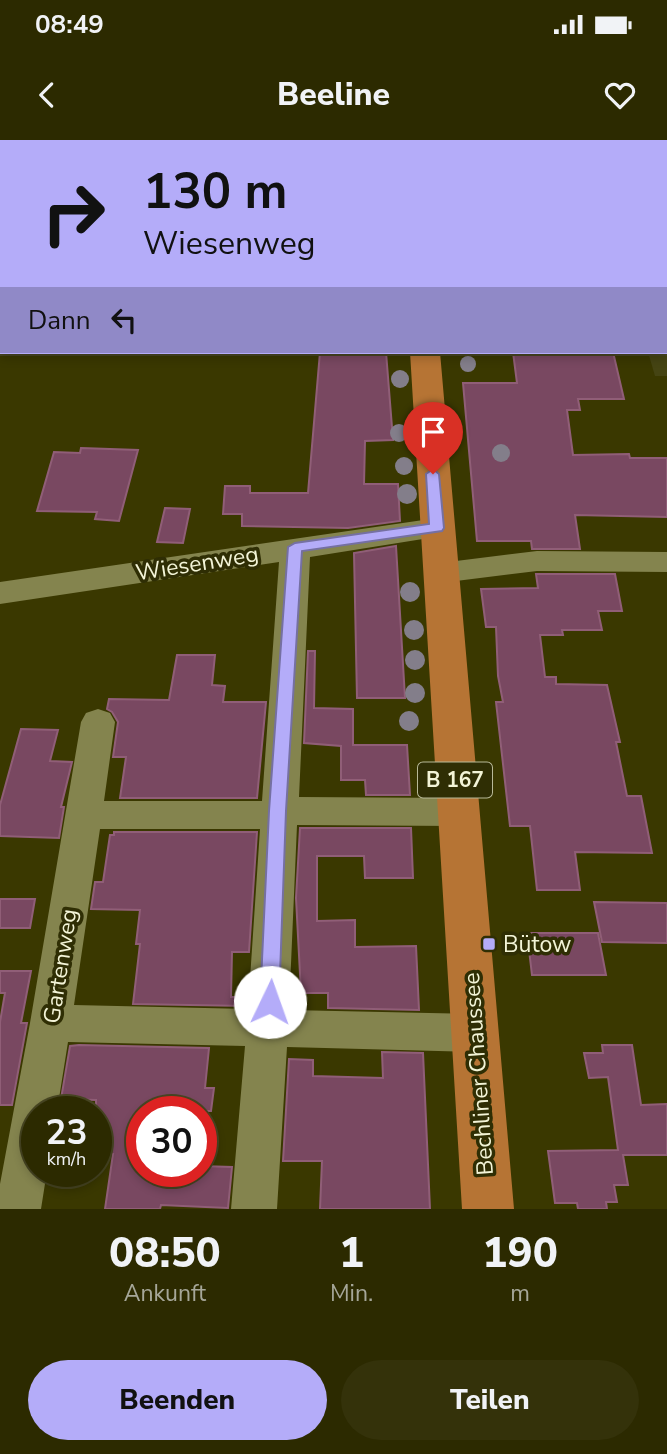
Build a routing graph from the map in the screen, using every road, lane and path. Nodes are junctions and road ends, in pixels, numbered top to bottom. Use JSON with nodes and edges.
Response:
{"nodes":[{"id":1,"x":425,"y":354,"type":"edge"},
{"id":2,"x":437,"y":528,"type":"junction"},
{"id":3,"x":295,"y":547,"type":"junction"},
{"id":4,"x":667,"y":562,"type":"edge"},
{"id":5,"x":440,"y":573,"type":"junction"},
{"id":6,"x":0,"y":593,"type":"edge"},
{"id":7,"x":98,"y":722,"type":"dead end"},
{"id":8,"x":457,"y":812,"type":"junction"},
{"id":9,"x":278,"y":813,"type":"junction"},
{"id":10,"x":84,"y":815,"type":"junction"},
{"id":11,"x":51,"y":1023,"type":"junction"},
{"id":12,"x":268,"y":1029,"type":"junction"},
{"id":13,"x":475,"y":1033,"type":"junction"},
{"id":14,"x":18,"y":1209,"type":"edge"},
{"id":15,"x":254,"y":1209,"type":"edge"},
{"id":16,"x":488,"y":1209,"type":"edge"}],
"edges":[{"from":1,"to":2,"type":"main road","name":"Bechliner Chaussee","number":"B 167"},
{"from":2,"to":3,"type":"street","name":"Wiesenweg"},
{"from":2,"to":5,"type":"main road","name":"Bechliner Chaussee","number":"B 167"},
{"from":3,"to":6,"type":"street","name":"Wiesenweg"},
{"from":3,"to":9,"type":"street"},
{"from":4,"to":5,"type":"street"},
{"from":5,"to":8,"type":"main road","name":"Bechliner Chaussee","number":"B 167"},
{"from":7,"to":10,"type":"street","name":"Gartenweg"},
{"from":8,"to":9,"type":"street"},
{"from":8,"to":13,"type":"main road","name":"Bechliner Chaussee","number":"B 167"},
{"from":9,"to":10,"type":"street"},
{"from":9,"to":12,"type":"street"},
{"from":10,"to":11,"type":"street","name":"Gartenweg"},
{"from":11,"to":12,"type":"street"},
{"from":11,"to":14,"type":"street","name":"Gartenweg"},
{"from":12,"to":13,"type":"street"},
{"from":12,"to":15,"type":"street"},
{"from":13,"to":16,"type":"main road","name":"Bechliner Chaussee","number":"B 167"}]}
